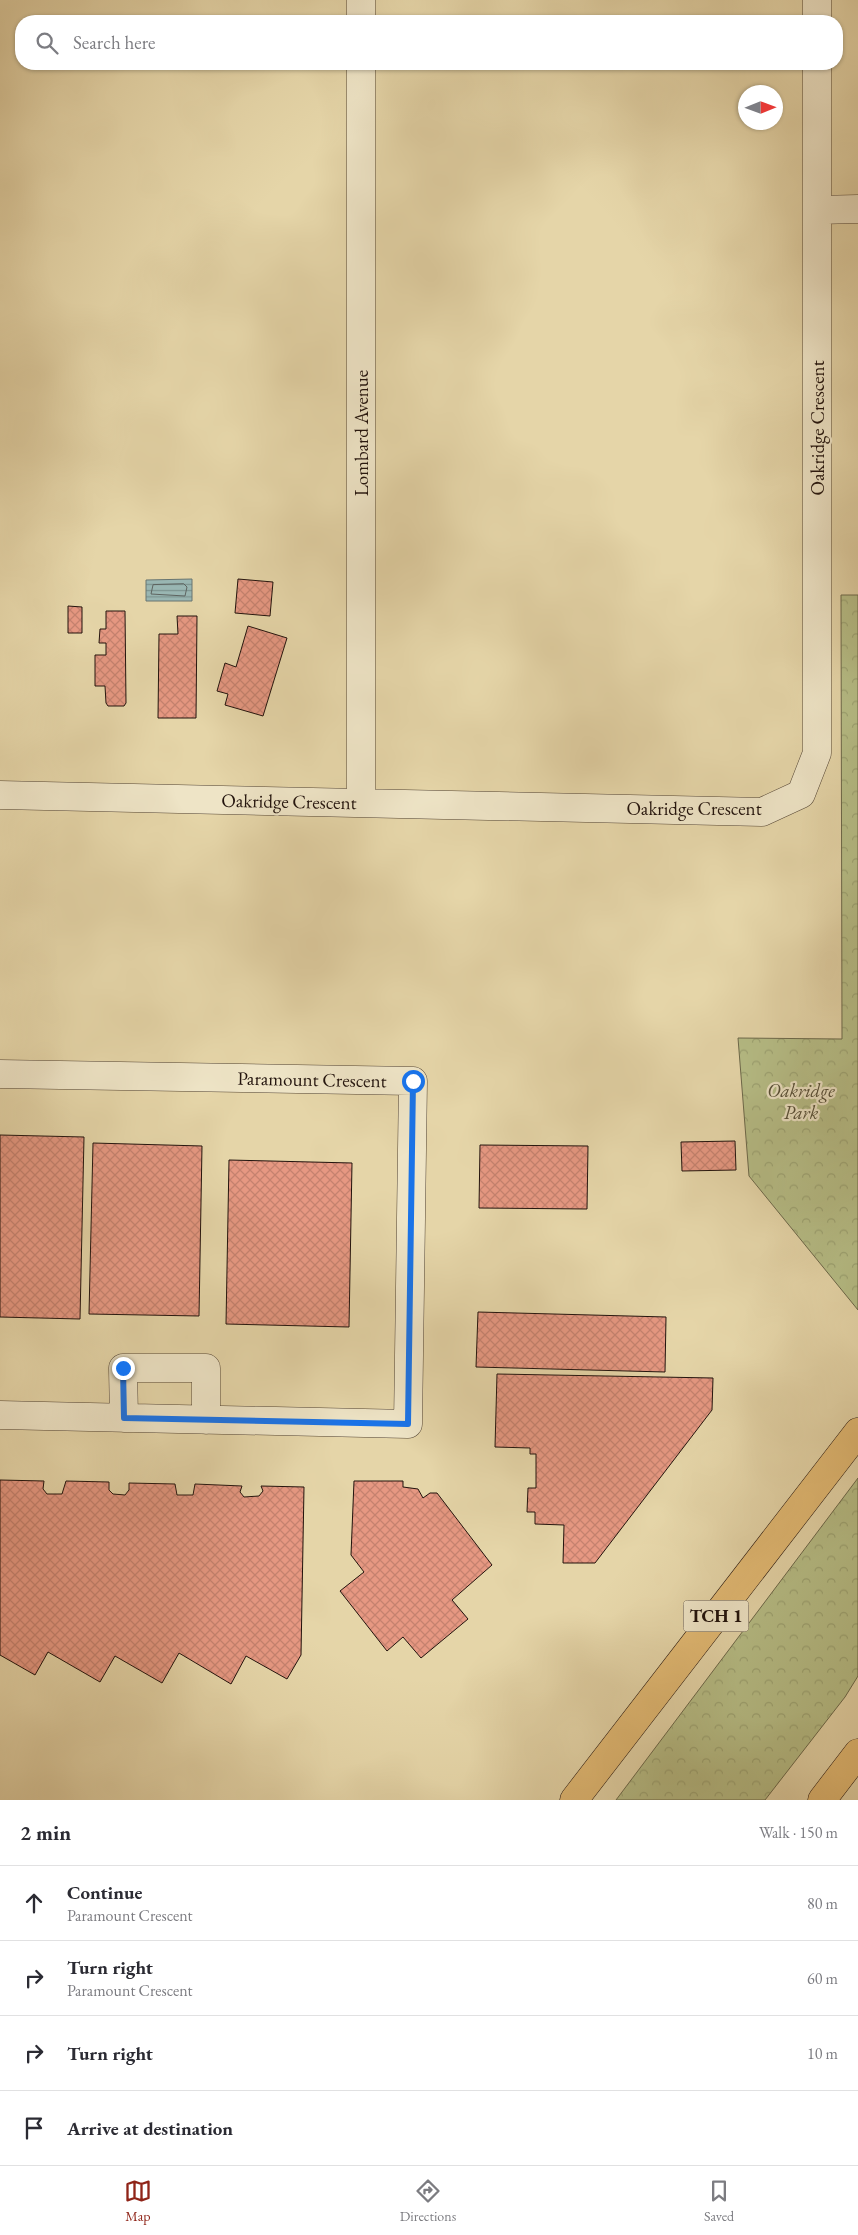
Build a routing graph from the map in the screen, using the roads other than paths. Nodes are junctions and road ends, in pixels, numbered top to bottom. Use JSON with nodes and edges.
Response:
{"nodes":[{"id":1,"x":361,"y":0,"type":"edge"},
{"id":2,"x":817,"y":0,"type":"edge"},
{"id":3,"x":361,"y":15,"type":"edge"},
{"id":4,"x":817,"y":15,"type":"edge"},
{"id":5,"x":361,"y":70,"type":"edge"},
{"id":6,"x":817,"y":70,"type":"edge"},
{"id":7,"x":817,"y":210,"type":"junction"},
{"id":8,"x":858,"y":210,"type":"edge"},
{"id":9,"x":0,"y":795,"type":"edge"},
{"id":10,"x":361,"y":802,"type":"junction"},
{"id":11,"x":0,"y":1074,"type":"edge"},
{"id":12,"x":0,"y":1415,"type":"edge"},
{"id":13,"x":124,"y":1418,"type":"junction"},
{"id":14,"x":206,"y":1420,"type":"junction"},
{"id":15,"x":858,"y":1432,"type":"edge"},
{"id":16,"x":858,"y":1753,"type":"edge"},
{"id":17,"x":574,"y":1800,"type":"edge"},
{"id":18,"x":822,"y":1800,"type":"edge"}],
"edges":[{"from":1,"to":3,"type":"street"},
{"from":2,"to":4,"type":"street"},
{"from":5,"to":10,"type":"street","name":"Lombard Avenue"},
{"from":6,"to":7,"type":"street","name":"Oakridge Crescent"},
{"from":7,"to":8,"type":"street"},
{"from":7,"to":10,"type":"street","name":"Oakridge Crescent"},
{"from":9,"to":10,"type":"street","name":"Oakridge Crescent"},
{"from":11,"to":14,"type":"street","name":"Paramount Crescent"},
{"from":12,"to":13,"type":"street","name":"Paramount Crescent"},
{"from":13,"to":14,"type":"street","name":"Paramount Crescent"},
{"from":13,"to":14,"type":"street"},
{"from":15,"to":17,"type":"highway","number":"TCH 1"},
{"from":16,"to":18,"type":"highway"}]}
